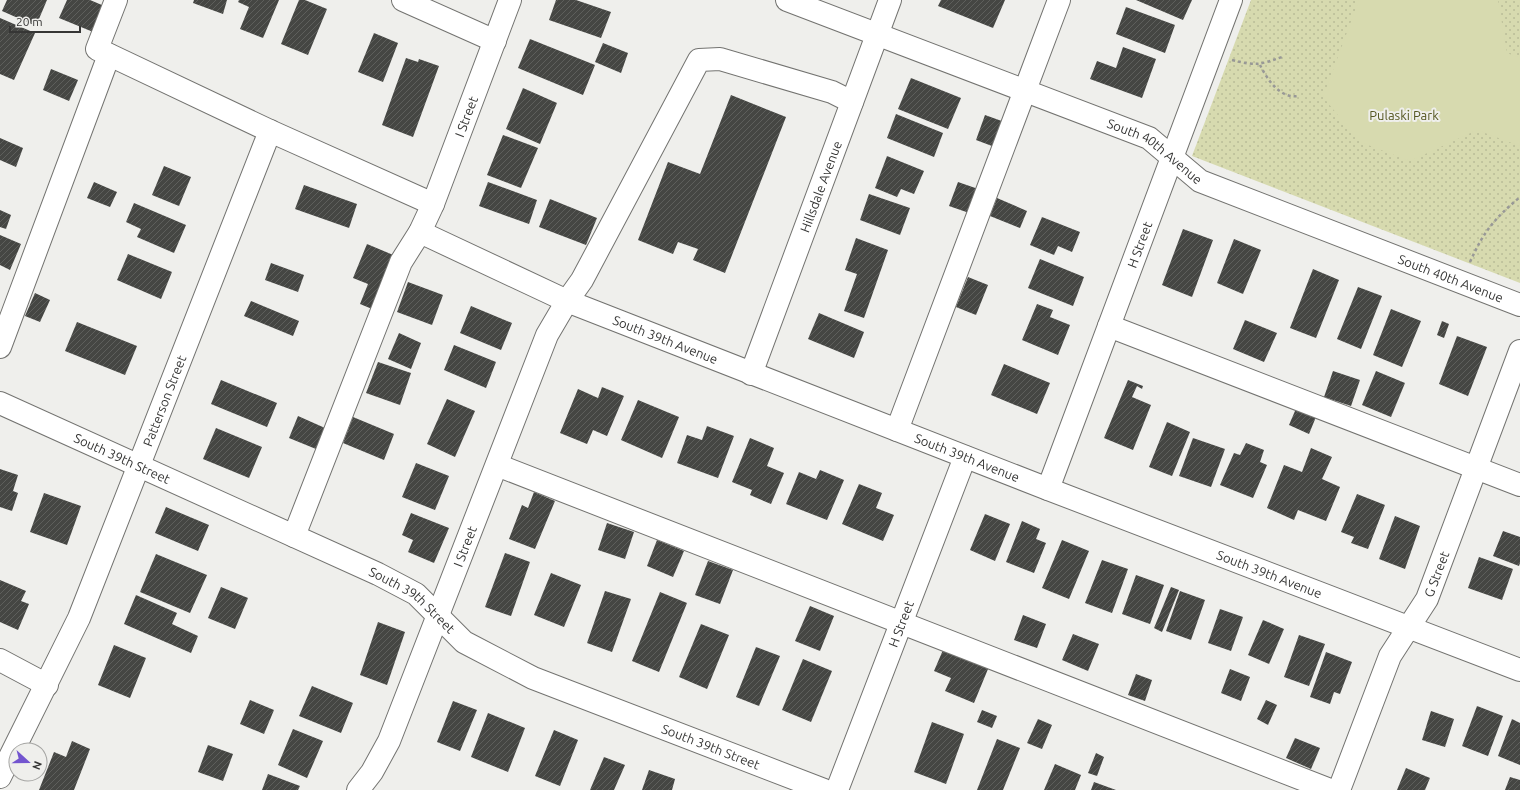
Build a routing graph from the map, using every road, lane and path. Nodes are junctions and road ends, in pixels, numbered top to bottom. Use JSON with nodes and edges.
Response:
{"nodes":[{"id":1,"x":116,"y":0,"type":"edge"},
{"id":2,"x":403,"y":0,"type":"edge"},
{"id":3,"x":510,"y":0,"type":"edge"},
{"id":4,"x":787,"y":0,"type":"edge"},
{"id":5,"x":890,"y":0,"type":"edge"},
{"id":6,"x":1059,"y":0,"type":"edge"},
{"id":7,"x":1231,"y":0,"type":"edge"},
{"id":8,"x":877,"y":34,"type":"junction"},
{"id":9,"x":495,"y":41,"type":"junction"},
{"id":10,"x":109,"y":56,"type":"junction"},
{"id":11,"x":1282,"y":57,"type":"dead end"},
{"id":12,"x":1229,"y":59,"type":"dead end"},
{"id":13,"x":1260,"y":65,"type":"junction"},
{"id":14,"x":1024,"y":91,"type":"junction"},
{"id":15,"x":1298,"y":96,"type":"dead end"},
{"id":16,"x":852,"y":102,"type":"junction"},
{"id":17,"x":270,"y":131,"type":"junction"},
{"id":18,"x":1172,"y":158,"type":"junction"},
{"id":19,"x":1520,"y":197,"type":"edge"},
{"id":20,"x":433,"y":204,"type":"junction"},
{"id":21,"x":420,"y":232,"type":"junction"},
{"id":22,"x":1469,"y":264,"type":"dead end"},
{"id":23,"x":567,"y":301,"type":"junction"},
{"id":24,"x":1520,"y":305,"type":"edge"},
{"id":25,"x":1109,"y":326,"type":"junction"},
{"id":26,"x":0,"y":347,"type":"edge"},
{"id":27,"x":1520,"y":351,"type":"edge"},
{"id":28,"x":750,"y":374,"type":"junction"},
{"id":29,"x":0,"y":403,"type":"edge"},
{"id":30,"x":897,"y":430,"type":"junction"},
{"id":31,"x":965,"y":457,"type":"junction"},
{"id":32,"x":498,"y":465,"type":"junction"},
{"id":33,"x":140,"y":466,"type":"junction"},
{"id":34,"x":1476,"y":469,"type":"junction"},
{"id":35,"x":1520,"y":485,"type":"edge"},
{"id":36,"x":1048,"y":489,"type":"junction"},
{"id":37,"x":294,"y":536,"type":"junction"},
{"id":38,"x":439,"y":617,"type":"junction"},
{"id":39,"x":901,"y":624,"type":"junction"},
{"id":40,"x":1409,"y":627,"type":"junction"},
{"id":41,"x":0,"y":660,"type":"edge"},
{"id":42,"x":1520,"y":670,"type":"edge"},
{"id":43,"x":47,"y":685,"type":"junction"},
{"id":44,"x":0,"y":777,"type":"edge"},
{"id":45,"x":358,"y":790,"type":"edge"},
{"id":46,"x":824,"y":790,"type":"edge"},
{"id":47,"x":837,"y":790,"type":"edge"},
{"id":48,"x":1330,"y":790,"type":"edge"},
{"id":49,"x":1339,"y":790,"type":"edge"}],
"edges":[{"from":1,"to":10,"type":"street"},
{"from":2,"to":9,"type":"street"},
{"from":3,"to":9,"type":"street","name":"I Street"},
{"from":4,"to":8,"type":"street","name":"South 40th Avenue"},
{"from":5,"to":8,"type":"street","name":"Hillsdale Avenue"},
{"from":6,"to":14,"type":"street"},
{"from":7,"to":18,"type":"street","name":"H Street"},
{"from":8,"to":14,"type":"street","name":"South 40th Avenue"},
{"from":8,"to":16,"type":"street","name":"Hillsdale Avenue"},
{"from":9,"to":20,"type":"street","name":"I Street"},
{"from":10,"to":17,"type":"street"},
{"from":10,"to":26,"type":"street"},
{"from":11,"to":13,"type":"path"},
{"from":12,"to":13,"type":"path"},
{"from":13,"to":15,"type":"path"},
{"from":14,"to":18,"type":"street","name":"South 40th Avenue"},
{"from":14,"to":30,"type":"street"},
{"from":16,"to":23,"type":"street","name":"I Street"},
{"from":16,"to":28,"type":"street","name":"Hillsdale Avenue"},
{"from":17,"to":20,"type":"street"},
{"from":17,"to":33,"type":"street","name":"Patterson Street"},
{"from":18,"to":24,"type":"street","name":"South 40th Avenue"},
{"from":18,"to":25,"type":"street","name":"H Street"},
{"from":19,"to":22,"type":"path"},
{"from":20,"to":21,"type":"street","name":"I Street"},
{"from":21,"to":23,"type":"street","name":"South 39th Avenue"},
{"from":21,"to":37,"type":"street","name":"I Street"},
{"from":23,"to":28,"type":"street","name":"South 39th Avenue"},
{"from":23,"to":32,"type":"street","name":"I Street"},
{"from":25,"to":34,"type":"street"},
{"from":25,"to":36,"type":"street","name":"H Street"},
{"from":27,"to":34,"type":"street","name":"G Street"},
{"from":28,"to":30,"type":"street","name":"South 39th Avenue"},
{"from":29,"to":33,"type":"street","name":"South 39th Street"},
{"from":30,"to":31,"type":"street","name":"South 39th Avenue"},
{"from":31,"to":36,"type":"street","name":"South 39th Avenue"},
{"from":31,"to":39,"type":"street","name":"H Street"},
{"from":32,"to":38,"type":"street","name":"I Street"},
{"from":32,"to":39,"type":"street"},
{"from":33,"to":37,"type":"street","name":"South 39th Street"},
{"from":33,"to":43,"type":"street","name":"Patterson Street"},
{"from":34,"to":35,"type":"street"},
{"from":34,"to":40,"type":"street","name":"G Street"},
{"from":36,"to":40,"type":"street","name":"South 39th Avenue"},
{"from":37,"to":38,"type":"street","name":"South 39th Street"},
{"from":38,"to":45,"type":"street","name":"I Street"},
{"from":38,"to":46,"type":"street","name":"South 39th Street"},
{"from":39,"to":47,"type":"street","name":"H Street"},
{"from":39,"to":48,"type":"street"},
{"from":40,"to":42,"type":"street","name":"South 39th Avenue"},
{"from":40,"to":49,"type":"street","name":"G Street"},
{"from":41,"to":43,"type":"street"},
{"from":43,"to":44,"type":"street","name":"Patterson Street"}]}
